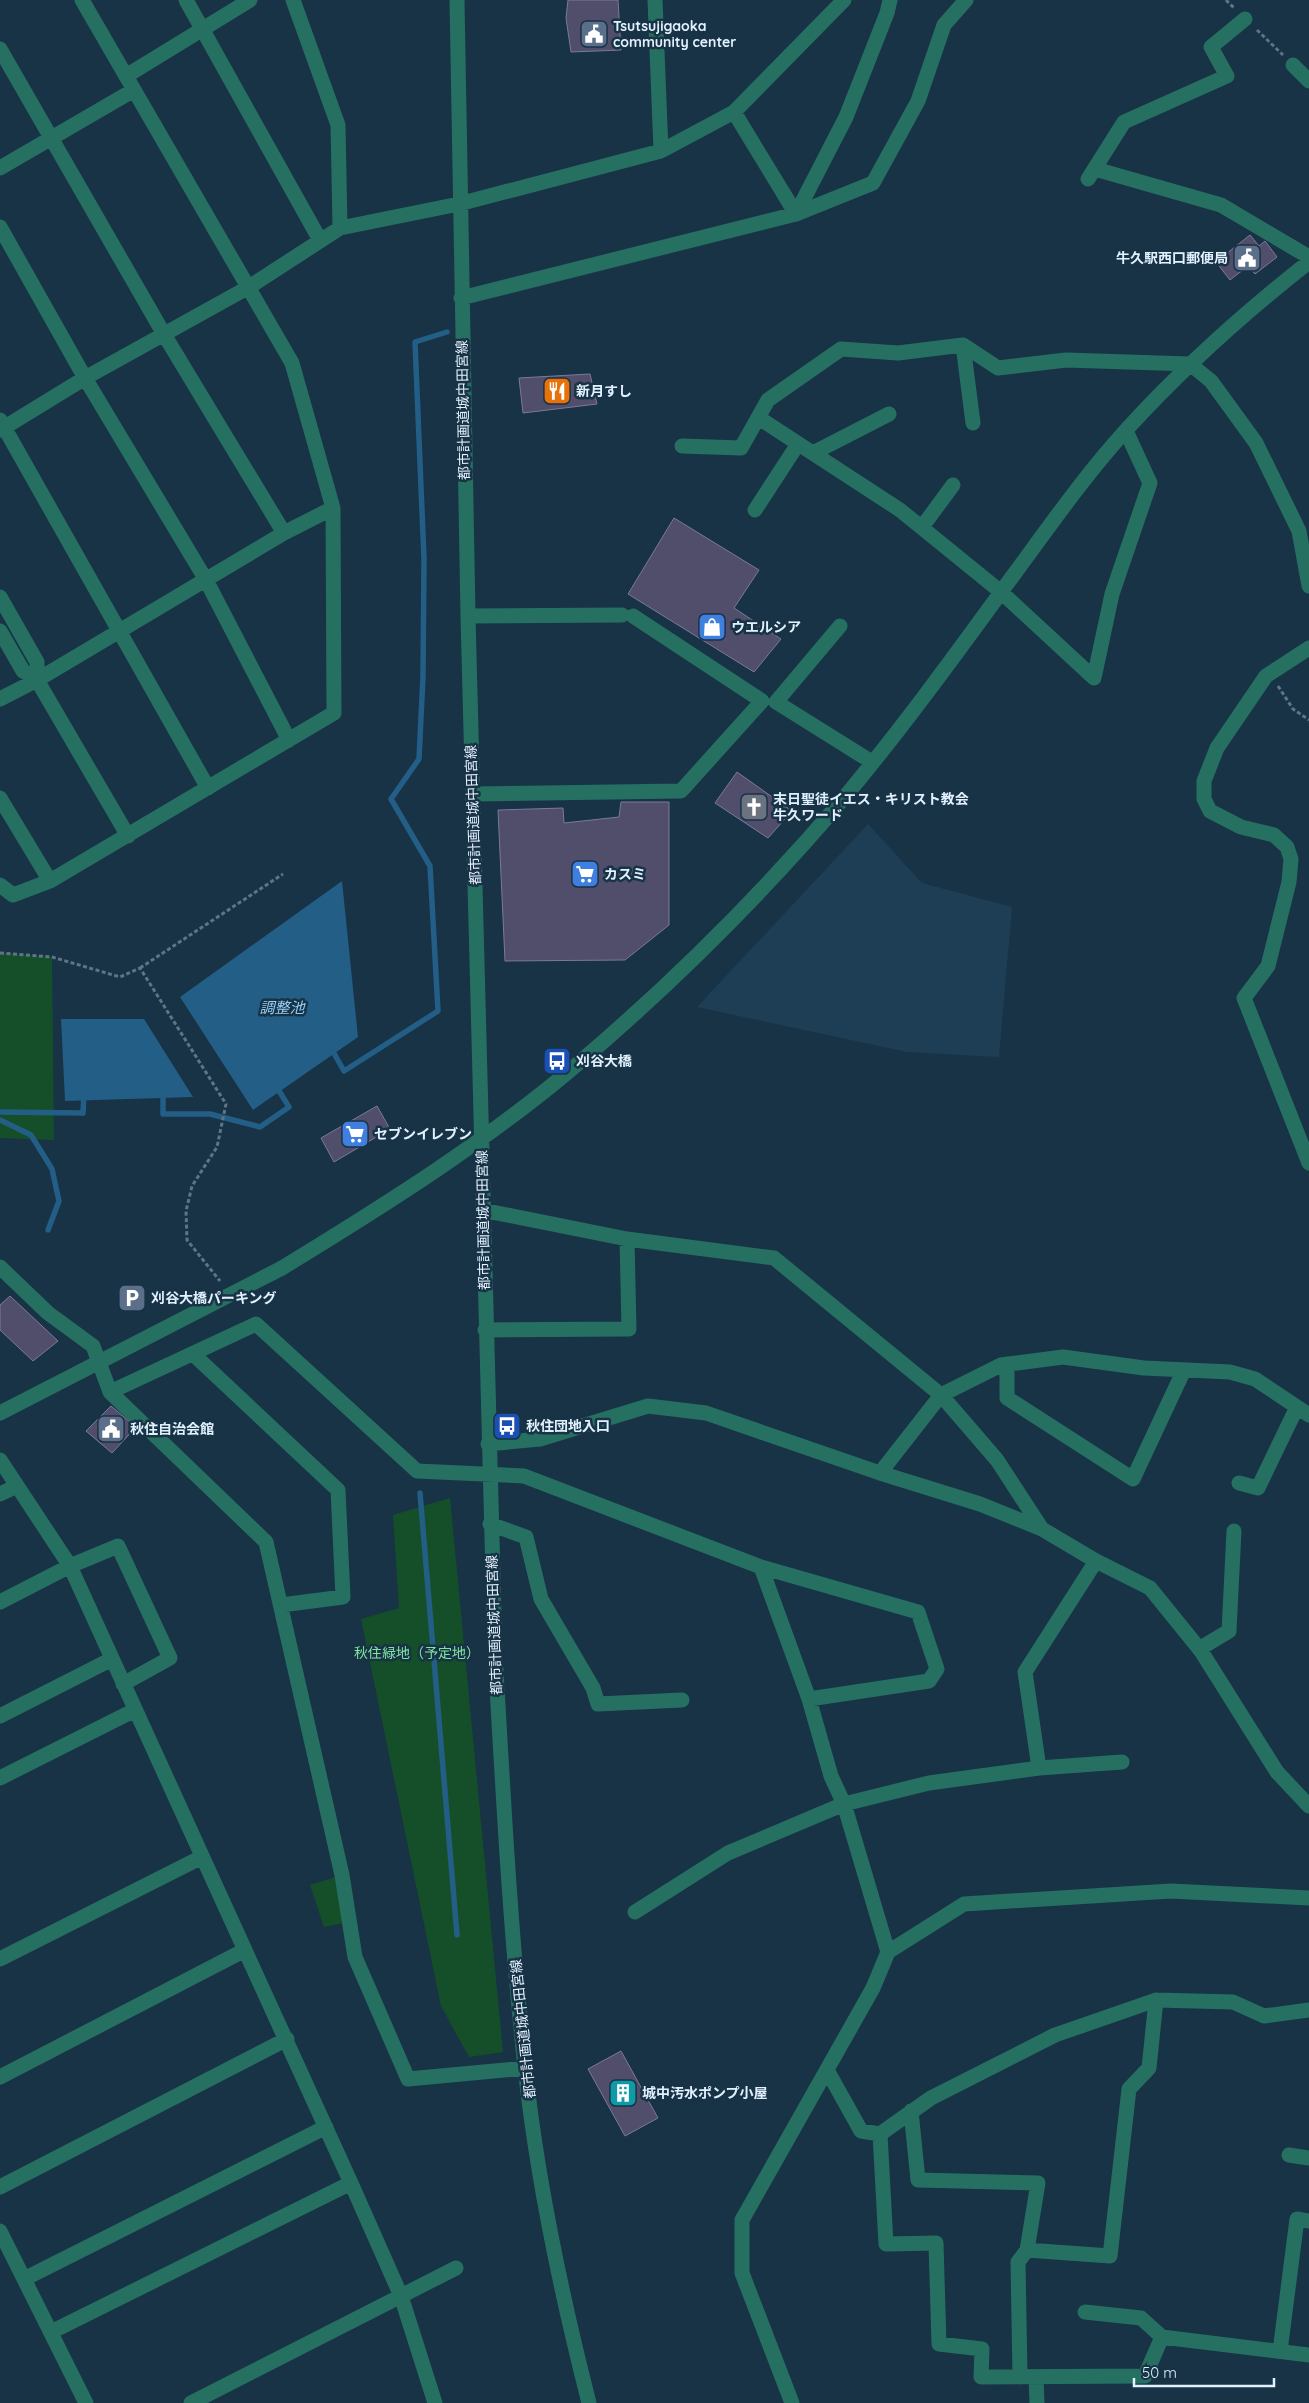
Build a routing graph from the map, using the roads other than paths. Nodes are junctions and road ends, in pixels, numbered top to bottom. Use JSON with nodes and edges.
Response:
{"nodes":[{"id":1,"x":82,"y":0,"type":"edge"},
{"id":2,"x":186,"y":0,"type":"edge"},
{"id":3,"x":250,"y":0,"type":"edge"},
{"id":4,"x":293,"y":0,"type":"edge"},
{"id":5,"x":457,"y":0,"type":"edge"},
{"id":6,"x":655,"y":0,"type":"edge"},
{"id":7,"x":844,"y":0,"type":"edge"},
{"id":8,"x":890,"y":0,"type":"edge"},
{"id":9,"x":966,"y":0,"type":"edge"},
{"id":10,"x":1245,"y":18,"type":"road end"},
{"id":11,"x":203,"y":29,"type":"junction"},
{"id":12,"x":0,"y":49,"type":"edge"},
{"id":13,"x":1293,"y":65,"type":"road end"},
{"id":14,"x":126,"y":76,"type":"junction"},
{"id":15,"x":1309,"y":81,"type":"edge"},
{"id":16,"x":134,"y":90,"type":"junction"},
{"id":17,"x":734,"y":112,"type":"junction"},
{"id":18,"x":50,"y":138,"type":"junction"},
{"id":19,"x":661,"y":151,"type":"junction"},
{"id":20,"x":0,"y":168,"type":"edge"},
{"id":21,"x":459,"y":204,"type":"junction"},
{"id":22,"x":796,"y":214,"type":"junction"},
{"id":23,"x":0,"y":227,"type":"edge"},
{"id":24,"x":340,"y":228,"type":"junction"},
{"id":25,"x":320,"y":240,"type":"junction"},
{"id":26,"x":1309,"y":257,"type":"edge"},
{"id":27,"x":1306,"y":267,"type":"edge"},
{"id":28,"x":249,"y":287,"type":"junction"},
{"id":29,"x":461,"y":298,"type":"junction"},
{"id":30,"x":165,"y":336,"type":"junction"},
{"id":31,"x":963,"y":345,"type":"junction"},
{"id":32,"x":1190,"y":364,"type":"junction"},
{"id":33,"x":85,"y":378,"type":"junction"},
{"id":34,"x":889,"y":414,"type":"dead end"},
{"id":35,"x":759,"y":418,"type":"junction"},
{"id":36,"x":973,"y":423,"type":"dead end"},
{"id":37,"x":1,"y":426,"type":"edge"},
{"id":38,"x":1126,"y":431,"type":"junction"},
{"id":39,"x":798,"y":444,"type":"junction"},
{"id":40,"x":682,"y":446,"type":"dead end"},
{"id":41,"x":813,"y":453,"type":"junction"},
{"id":42,"x":954,"y":485,"type":"dead end"},
{"id":43,"x":333,"y":508,"type":"junction"},
{"id":44,"x":755,"y":510,"type":"dead end"},
{"id":45,"x":922,"y":527,"type":"junction"},
{"id":46,"x":284,"y":533,"type":"junction"},
{"id":47,"x":206,"y":580,"type":"junction"},
{"id":48,"x":1309,"y":586,"type":"edge"},
{"id":49,"x":1001,"y":592,"type":"junction"},
{"id":50,"x":0,"y":597,"type":"edge"},
{"id":51,"x":468,"y":616,"type":"junction"},
{"id":52,"x":840,"y":626,"type":"dead end"},
{"id":53,"x":0,"y":631,"type":"edge"},
{"id":54,"x":119,"y":631,"type":"junction"},
{"id":55,"x":1309,"y":648,"type":"edge"},
{"id":56,"x":37,"y":680,"type":"junction"},
{"id":57,"x":0,"y":699,"type":"edge"},
{"id":58,"x":289,"y":740,"type":"junction"},
{"id":59,"x":872,"y":762,"type":"junction"},
{"id":60,"x":208,"y":788,"type":"junction"},
{"id":61,"x":472,"y":794,"type":"junction"},
{"id":62,"x":0,"y":798,"type":"edge"},
{"id":63,"x":128,"y":836,"type":"junction"},
{"id":64,"x":50,"y":881,"type":"junction"},
{"id":65,"x":0,"y":885,"type":"edge"},
{"id":66,"x":482,"y":1138,"type":"junction"},
{"id":67,"x":1309,"y":1163,"type":"edge"},
{"id":68,"x":482,"y":1210,"type":"junction"},
{"id":69,"x":627,"y":1239,"type":"junction"},
{"id":70,"x":0,"y":1267,"type":"edge"},
{"id":71,"x":485,"y":1330,"type":"junction"},
{"id":72,"x":193,"y":1354,"type":"junction"},
{"id":73,"x":1007,"y":1364,"type":"junction"},
{"id":74,"x":1184,"y":1370,"type":"junction"},
{"id":75,"x":110,"y":1392,"type":"junction"},
{"id":76,"x":941,"y":1395,"type":"junction"},
{"id":77,"x":1303,"y":1411,"type":"edge"},
{"id":78,"x":0,"y":1413,"type":"edge"},
{"id":79,"x":488,"y":1444,"type":"junction"},
{"id":80,"x":0,"y":1460,"type":"edge"},
{"id":81,"x":880,"y":1473,"type":"junction"},
{"id":82,"x":488,"y":1475,"type":"junction"},
{"id":83,"x":1239,"y":1483,"type":"dead end"},
{"id":84,"x":17,"y":1486,"type":"junction"},
{"id":85,"x":0,"y":1494,"type":"edge"},
{"id":86,"x":490,"y":1524,"type":"junction"},
{"id":87,"x":1042,"y":1529,"type":"junction"},
{"id":88,"x":1234,"y":1530,"type":"dead end"},
{"id":89,"x":1096,"y":1561,"type":"junction"},
{"id":90,"x":70,"y":1566,"type":"junction"},
{"id":91,"x":761,"y":1567,"type":"junction"},
{"id":92,"x":0,"y":1602,"type":"edge"},
{"id":93,"x":281,"y":1605,"type":"junction"},
{"id":94,"x":1199,"y":1649,"type":"junction"},
{"id":95,"x":112,"y":1659,"type":"junction"},
{"id":96,"x":123,"y":1684,"type":"junction"},
{"id":97,"x":809,"y":1699,"type":"junction"},
{"id":98,"x":682,"y":1700,"type":"dead end"},
{"id":99,"x":135,"y":1710,"type":"junction"},
{"id":100,"x":0,"y":1716,"type":"edge"},
{"id":101,"x":1122,"y":1762,"type":"dead end"},
{"id":102,"x":1039,"y":1768,"type":"junction"},
{"id":103,"x":0,"y":1778,"type":"edge"},
{"id":104,"x":844,"y":1804,"type":"junction"},
{"id":105,"x":1309,"y":1806,"type":"edge"},
{"id":106,"x":202,"y":1857,"type":"junction"},
{"id":107,"x":1309,"y":1898,"type":"edge"},
{"id":108,"x":635,"y":1912,"type":"dead end"},
{"id":109,"x":245,"y":1950,"type":"junction"},
{"id":110,"x":888,"y":1952,"type":"junction"},
{"id":111,"x":0,"y":1959,"type":"edge"},
{"id":112,"x":1156,"y":2000,"type":"junction"},
{"id":113,"x":1309,"y":2010,"type":"edge"},
{"id":114,"x":286,"y":2039,"type":"junction"},
{"id":115,"x":525,"y":2068,"type":"junction"},
{"id":116,"x":827,"y":2070,"type":"junction"},
{"id":117,"x":0,"y":2077,"type":"edge"},
{"id":118,"x":911,"y":2112,"type":"junction"},
{"id":119,"x":326,"y":2127,"type":"junction"},
{"id":120,"x":880,"y":2134,"type":"junction"},
{"id":121,"x":1289,"y":2155,"type":"dead end"},
{"id":122,"x":1309,"y":2158,"type":"edge"},
{"id":123,"x":351,"y":2183,"type":"junction"},
{"id":124,"x":0,"y":2187,"type":"edge"},
{"id":125,"x":1309,"y":2221,"type":"edge"},
{"id":126,"x":0,"y":2231,"type":"edge"},
{"id":127,"x":1027,"y":2250,"type":"junction"},
{"id":128,"x":456,"y":2268,"type":"dead end"},
{"id":129,"x":24,"y":2279,"type":"junction"},
{"id":130,"x":401,"y":2296,"type":"junction"},
{"id":131,"x":1085,"y":2312,"type":"dead end"},
{"id":132,"x":51,"y":2332,"type":"junction"},
{"id":133,"x":1162,"y":2337,"type":"junction"},
{"id":134,"x":1280,"y":2351,"type":"junction"},
{"id":135,"x":1309,"y":2355,"type":"edge"},
{"id":136,"x":1020,"y":2377,"type":"junction"},
{"id":137,"x":1036,"y":2377,"type":"junction"},
{"id":138,"x":86,"y":2403,"type":"edge"},
{"id":139,"x":191,"y":2403,"type":"edge"},
{"id":140,"x":435,"y":2403,"type":"edge"},
{"id":141,"x":589,"y":2403,"type":"edge"},
{"id":142,"x":792,"y":2403,"type":"edge"},
{"id":143,"x":1037,"y":2403,"type":"edge"}],
"edges":[{"from":1,"to":14,"type":"street"},
{"from":2,"to":11,"type":"street"},
{"from":3,"to":11,"type":"street"},
{"from":4,"to":24,"type":"street"},
{"from":5,"to":21,"type":"street","name":"都市計画道城中田宮線"},
{"from":6,"to":19,"type":"street"},
{"from":7,"to":17,"type":"street"},
{"from":8,"to":22,"type":"street"},
{"from":9,"to":22,"type":"street"},
{"from":10,"to":26,"type":"street"},
{"from":11,"to":14,"type":"street"},
{"from":11,"to":25,"type":"street"},
{"from":12,"to":18,"type":"street"},
{"from":13,"to":15,"type":"street"},
{"from":14,"to":16,"type":"street"},
{"from":16,"to":18,"type":"street"},
{"from":16,"to":28,"type":"street"},
{"from":17,"to":19,"type":"street"},
{"from":17,"to":22,"type":"street"},
{"from":18,"to":20,"type":"street"},
{"from":18,"to":30,"type":"street"},
{"from":19,"to":21,"type":"street"},
{"from":21,"to":24,"type":"street"},
{"from":21,"to":29,"type":"street","name":"都市計画道城中田宮線"},
{"from":22,"to":29,"type":"street"},
{"from":23,"to":33,"type":"street"},
{"from":24,"to":25,"type":"street"},
{"from":25,"to":28,"type":"street"},
{"from":27,"to":32,"type":"street"},
{"from":28,"to":30,"type":"street"},
{"from":28,"to":43,"type":"street"},
{"from":29,"to":51,"type":"street","name":"都市計画道城中田宮線"},
{"from":30,"to":33,"type":"street"},
{"from":30,"to":46,"type":"street"},
{"from":31,"to":32,"type":"street"},
{"from":31,"to":35,"type":"street"},
{"from":31,"to":36,"type":"street"},
{"from":32,"to":38,"type":"street"},
{"from":32,"to":48,"type":"street"},
{"from":33,"to":37,"type":"street"},
{"from":33,"to":47,"type":"street"},
{"from":34,"to":41,"type":"street"},
{"from":35,"to":39,"type":"street"},
{"from":35,"to":40,"type":"street"},
{"from":37,"to":54,"type":"street"},
{"from":38,"to":49,"type":"street"},
{"from":38,"to":49,"type":"street"},
{"from":39,"to":41,"type":"street"},
{"from":39,"to":44,"type":"street"},
{"from":41,"to":45,"type":"street"},
{"from":42,"to":45,"type":"street"},
{"from":43,"to":46,"type":"street"},
{"from":43,"to":58,"type":"street"},
{"from":45,"to":49,"type":"street"},
{"from":46,"to":47,"type":"street"},
{"from":47,"to":54,"type":"street"},
{"from":47,"to":58,"type":"street"},
{"from":49,"to":59,"type":"street"},
{"from":50,"to":56,"type":"street"},
{"from":51,"to":61,"type":"street","name":"都市計画道城中田宮線"},
{"from":51,"to":61,"type":"street"},
{"from":52,"to":59,"type":"street"},
{"from":53,"to":56,"type":"street"},
{"from":54,"to":56,"type":"street"},
{"from":54,"to":60,"type":"street"},
{"from":55,"to":67,"type":"street"},
{"from":56,"to":57,"type":"street"},
{"from":56,"to":63,"type":"street"},
{"from":58,"to":60,"type":"street"},
{"from":59,"to":66,"type":"street"},
{"from":60,"to":63,"type":"street"},
{"from":61,"to":66,"type":"street","name":"都市計画道城中田宮線"},
{"from":62,"to":64,"type":"street"},
{"from":63,"to":64,"type":"street"},
{"from":64,"to":65,"type":"street"},
{"from":66,"to":68,"type":"street","name":"都市計画道城中田宮線"},
{"from":66,"to":78,"type":"street","bridge":true},
{"from":68,"to":69,"type":"street"},
{"from":68,"to":71,"type":"street","name":"都市計画道城中田宮線"},
{"from":69,"to":71,"type":"street"},
{"from":69,"to":76,"type":"street"},
{"from":70,"to":75,"type":"street"},
{"from":71,"to":79,"type":"street","name":"都市計画道城中田宮線"},
{"from":72,"to":75,"type":"street"},
{"from":72,"to":82,"type":"street"},
{"from":72,"to":93,"type":"street"},
{"from":73,"to":74,"type":"street"},
{"from":73,"to":74,"type":"street"},
{"from":73,"to":76,"type":"street"},
{"from":74,"to":77,"type":"street"},
{"from":75,"to":93,"type":"street"},
{"from":76,"to":81,"type":"street"},
{"from":76,"to":87,"type":"street"},
{"from":77,"to":83,"type":"street"},
{"from":79,"to":81,"type":"street"},
{"from":79,"to":82,"type":"street","name":"都市計画道城中田宮線"},
{"from":80,"to":84,"type":"street"},
{"from":81,"to":87,"type":"street"},
{"from":82,"to":86,"type":"street","name":"都市計画道城中田宮線"},
{"from":82,"to":91,"type":"street"},
{"from":84,"to":85,"type":"street"},
{"from":84,"to":90,"type":"street"},
{"from":86,"to":98,"type":"street"},
{"from":86,"to":115,"type":"street","name":"都市計画道城中田宮線"},
{"from":87,"to":89,"type":"street"},
{"from":88,"to":94,"type":"street"},
{"from":89,"to":94,"type":"street"},
{"from":89,"to":102,"type":"street"},
{"from":90,"to":92,"type":"street"},
{"from":90,"to":95,"type":"street"},
{"from":90,"to":96,"type":"street"},
{"from":91,"to":97,"type":"street"},
{"from":91,"to":97,"type":"street"},
{"from":93,"to":115,"type":"street"},
{"from":94,"to":105,"type":"street"},
{"from":95,"to":96,"type":"street"},
{"from":95,"to":100,"type":"street"},
{"from":96,"to":99,"type":"street"},
{"from":97,"to":104,"type":"street"},
{"from":99,"to":103,"type":"street"},
{"from":99,"to":106,"type":"street"},
{"from":101,"to":102,"type":"street"},
{"from":102,"to":104,"type":"street"},
{"from":104,"to":108,"type":"street"},
{"from":104,"to":110,"type":"street"},
{"from":106,"to":109,"type":"street"},
{"from":106,"to":111,"type":"street"},
{"from":107,"to":110,"type":"street"},
{"from":109,"to":114,"type":"street"},
{"from":109,"to":117,"type":"street"},
{"from":110,"to":116,"type":"street"},
{"from":112,"to":113,"type":"street"},
{"from":112,"to":118,"type":"street"},
{"from":112,"to":127,"type":"street"},
{"from":114,"to":119,"type":"street"},
{"from":114,"to":124,"type":"street"},
{"from":115,"to":141,"type":"street","name":"都市計画道城中田宮線"},
{"from":116,"to":120,"type":"street"},
{"from":116,"to":142,"type":"street"},
{"from":118,"to":120,"type":"street"},
{"from":118,"to":127,"type":"street"},
{"from":119,"to":123,"type":"street"},
{"from":119,"to":129,"type":"street"},
{"from":120,"to":136,"type":"street"},
{"from":121,"to":122,"type":"street"},
{"from":123,"to":130,"type":"street"},
{"from":123,"to":132,"type":"street"},
{"from":125,"to":134,"type":"street"},
{"from":126,"to":129,"type":"street"},
{"from":127,"to":136,"type":"street"},
{"from":128,"to":130,"type":"street"},
{"from":129,"to":132,"type":"street"},
{"from":130,"to":139,"type":"street"},
{"from":130,"to":140,"type":"street"},
{"from":131,"to":133,"type":"street"},
{"from":132,"to":138,"type":"street"},
{"from":133,"to":134,"type":"street"},
{"from":133,"to":137,"type":"street"},
{"from":134,"to":135,"type":"street"},
{"from":136,"to":137,"type":"street"},
{"from":137,"to":143,"type":"street"}]}
